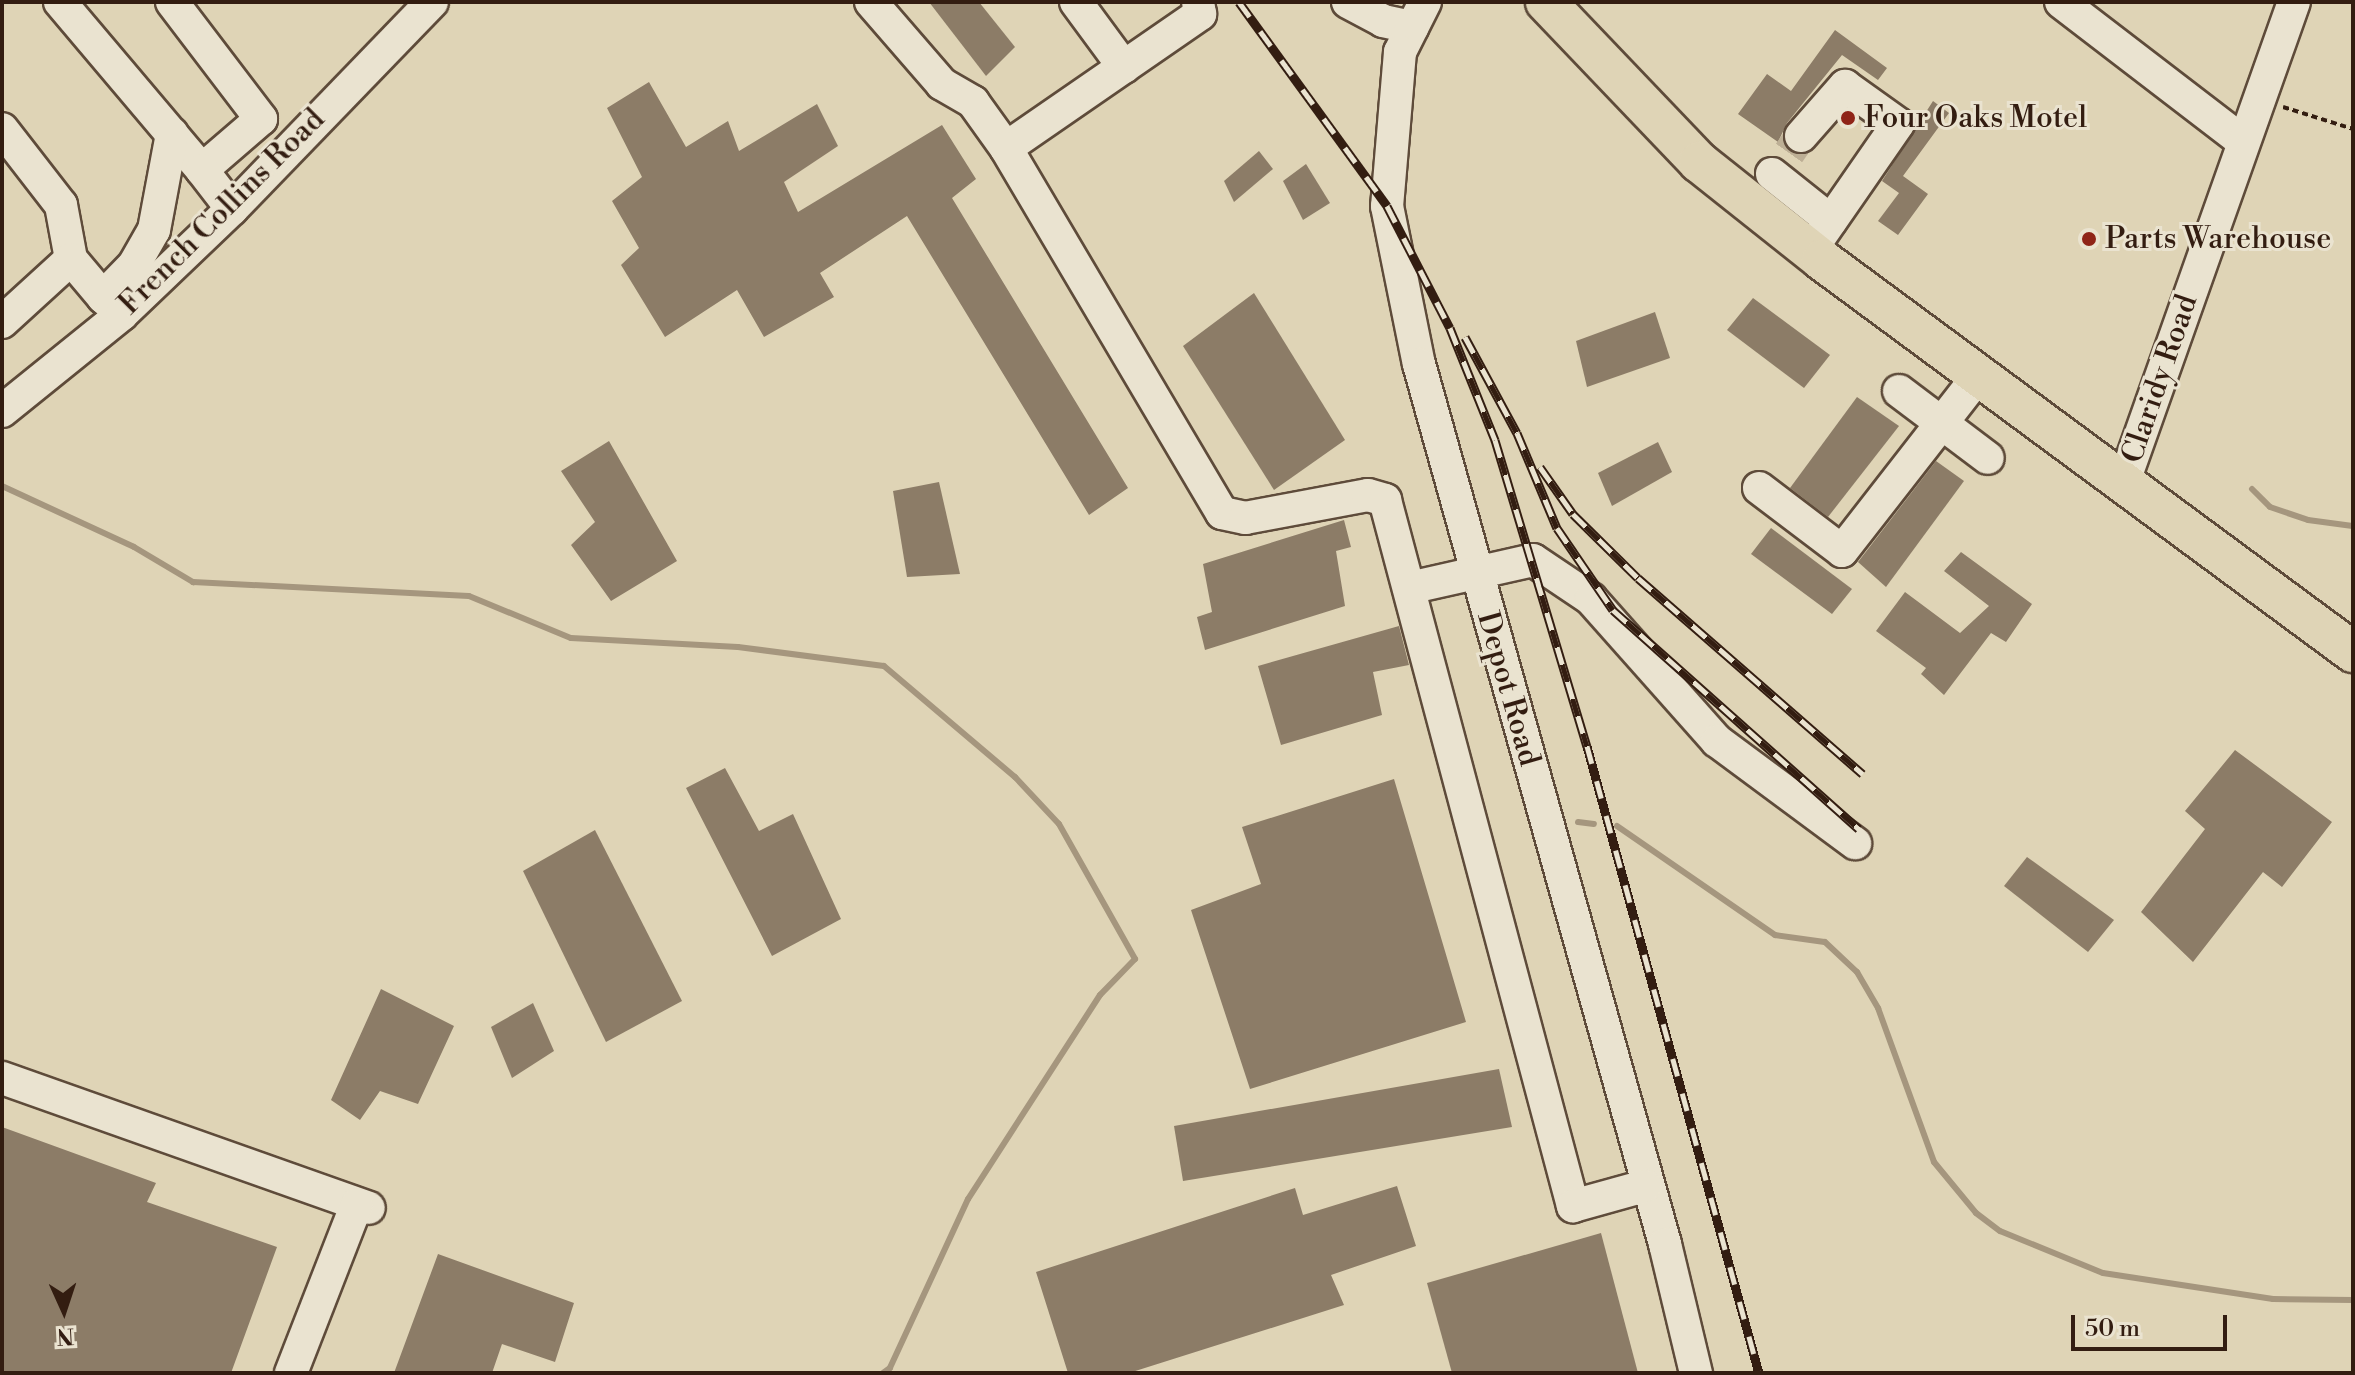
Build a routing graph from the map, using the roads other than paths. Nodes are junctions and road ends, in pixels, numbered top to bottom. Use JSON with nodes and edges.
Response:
{"nodes":[{"id":1,"x":60,"y":2,"type":"edge"},
{"id":2,"x":172,"y":2,"type":"edge"},
{"id":3,"x":871,"y":2,"type":"edge"},
{"id":4,"x":1076,"y":2,"type":"edge"},
{"id":5,"x":1198,"y":2,"type":"edge"},
{"id":6,"x":1348,"y":2,"type":"edge"},
{"id":7,"x":1546,"y":2,"type":"edge"},
{"id":8,"x":2061,"y":2,"type":"edge"},
{"id":9,"x":2294,"y":2,"type":"edge"},
{"id":10,"x":428,"y":4,"type":"edge"},
{"id":11,"x":1419,"y":15,"type":"edge"},
{"id":12,"x":1124,"y":67,"type":"junction"},
{"id":13,"x":2,"y":129,"type":"edge"},
{"id":14,"x":172,"y":134,"type":"junction"},
{"id":15,"x":2242,"y":141,"type":"junction"},
{"id":16,"x":1006,"y":148,"type":"junction"},
{"id":17,"x":1778,"y":166,"type":"junction"},
{"id":18,"x":202,"y":170,"type":"junction"},
{"id":19,"x":232,"y":209,"type":"junction"},
{"id":20,"x":1821,"y":236,"type":"junction"},
{"id":21,"x":71,"y":259,"type":"junction"},
{"id":22,"x":112,"y":305,"type":"junction"},
{"id":23,"x":2,"y":322,"type":"edge"},
{"id":24,"x":1978,"y":376,"type":"junction"},
{"id":25,"x":1899,"y":391,"type":"dead end"},
{"id":26,"x":2,"y":411,"type":"edge"},
{"id":27,"x":1942,"y":423,"type":"junction"},
{"id":28,"x":1988,"y":458,"type":"dead end"},
{"id":29,"x":2123,"y":484,"type":"junction"},
{"id":30,"x":1759,"y":488,"type":"dead end"},
{"id":31,"x":1474,"y":570,"type":"junction"},
{"id":32,"x":1409,"y":588,"type":"junction"},
{"id":33,"x":2353,"y":652,"type":"edge"},
{"id":34,"x":1855,"y":843,"type":"dead end"},
{"id":35,"x":2,"y":1078,"type":"edge"},
{"id":36,"x":1645,"y":1186,"type":"junction"},
{"id":37,"x":291,"y":1373,"type":"edge"},
{"id":38,"x":1696,"y":1373,"type":"edge"}],
"edges":[{"from":1,"to":14,"type":"street"},
{"from":2,"to":18,"type":"street"},
{"from":3,"to":16,"type":"street"},
{"from":4,"to":12,"type":"street"},
{"from":5,"to":12,"type":"street"},
{"from":6,"to":11,"type":"street"},
{"from":7,"to":17,"type":"main road"},
{"from":8,"to":15,"type":"street"},
{"from":9,"to":15,"type":"street","name":"Claridy Road"},
{"from":10,"to":19,"type":"street","name":"French Collins Road"},
{"from":11,"to":31,"type":"street","name":"Depot Road"},
{"from":12,"to":16,"type":"street"},
{"from":13,"to":21,"type":"street"},
{"from":14,"to":18,"type":"street"},
{"from":14,"to":22,"type":"street"},
{"from":15,"to":29,"type":"street","name":"Claridy Road"},
{"from":16,"to":32,"type":"street"},
{"from":17,"to":20,"type":"main road"},
{"from":17,"to":20,"type":"street"},
{"from":18,"to":19,"type":"street"},
{"from":19,"to":22,"type":"street","name":"French Collins Road"},
{"from":20,"to":24,"type":"main road"},
{"from":21,"to":22,"type":"street"},
{"from":21,"to":23,"type":"street"},
{"from":22,"to":26,"type":"street","name":"French Collins Road"},
{"from":24,"to":27,"type":"street"},
{"from":24,"to":29,"type":"main road"},
{"from":25,"to":27,"type":"street"},
{"from":27,"to":28,"type":"street"},
{"from":27,"to":30,"type":"street"},
{"from":29,"to":33,"type":"main road"},
{"from":31,"to":32,"type":"street"},
{"from":31,"to":34,"type":"street"},
{"from":31,"to":36,"type":"street","name":"Depot Road"},
{"from":32,"to":36,"type":"street"},
{"from":35,"to":37,"type":"street"},
{"from":36,"to":38,"type":"street","name":"Depot Road"}]}
